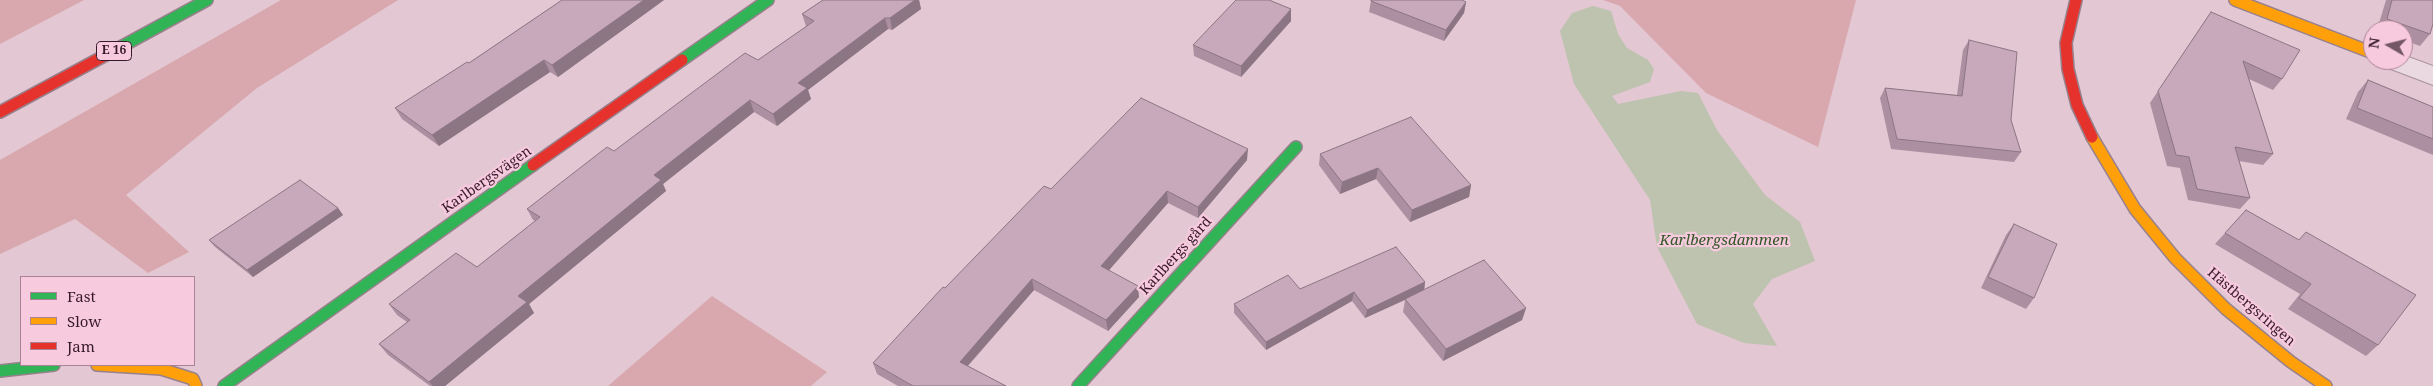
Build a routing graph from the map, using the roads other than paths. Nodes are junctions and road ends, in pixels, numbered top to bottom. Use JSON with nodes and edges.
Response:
{"nodes":[{"id":1,"x":206,"y":0,"type":"edge"},
{"id":2,"x":768,"y":0,"type":"edge"},
{"id":3,"x":2076,"y":0,"type":"edge"},
{"id":4,"x":2235,"y":0,"type":"edge"},
{"id":5,"x":2363,"y":49,"type":"edge"},
{"id":6,"x":2413,"y":68,"type":"edge"},
{"id":7,"x":2433,"y":76,"type":"edge"},
{"id":8,"x":21,"y":101,"type":"junction"},
{"id":9,"x":0,"y":112,"type":"edge"},
{"id":10,"x":0,"y":116,"type":"edge"},
{"id":11,"x":1296,"y":147,"type":"dead end"},
{"id":12,"x":45,"y":366,"type":"edge"},
{"id":13,"x":113,"y":366,"type":"edge"},
{"id":14,"x":0,"y":371,"type":"edge"},
{"id":15,"x":196,"y":386,"type":"edge"},
{"id":16,"x":224,"y":386,"type":"edge"},
{"id":17,"x":1078,"y":386,"type":"edge"},
{"id":18,"x":2326,"y":386,"type":"edge"}],
"edges":[{"from":1,"to":8,"type":"main road","number":"E 16"},
{"from":2,"to":16,"type":"main road","name":"Karlbergsvägen"},
{"from":3,"to":18,"type":"main road","name":"Hästbergsringen"},
{"from":4,"to":5,"type":"main road"},
{"from":6,"to":7,"type":"street"},
{"from":8,"to":9,"type":"main road","number":"E 16"},
{"from":8,"to":10,"type":"main road","number":"E 16"},
{"from":11,"to":17,"type":"main road","name":"Karlbergs gård"},
{"from":12,"to":14,"type":"main road"},
{"from":13,"to":15,"type":"main road"}]}
